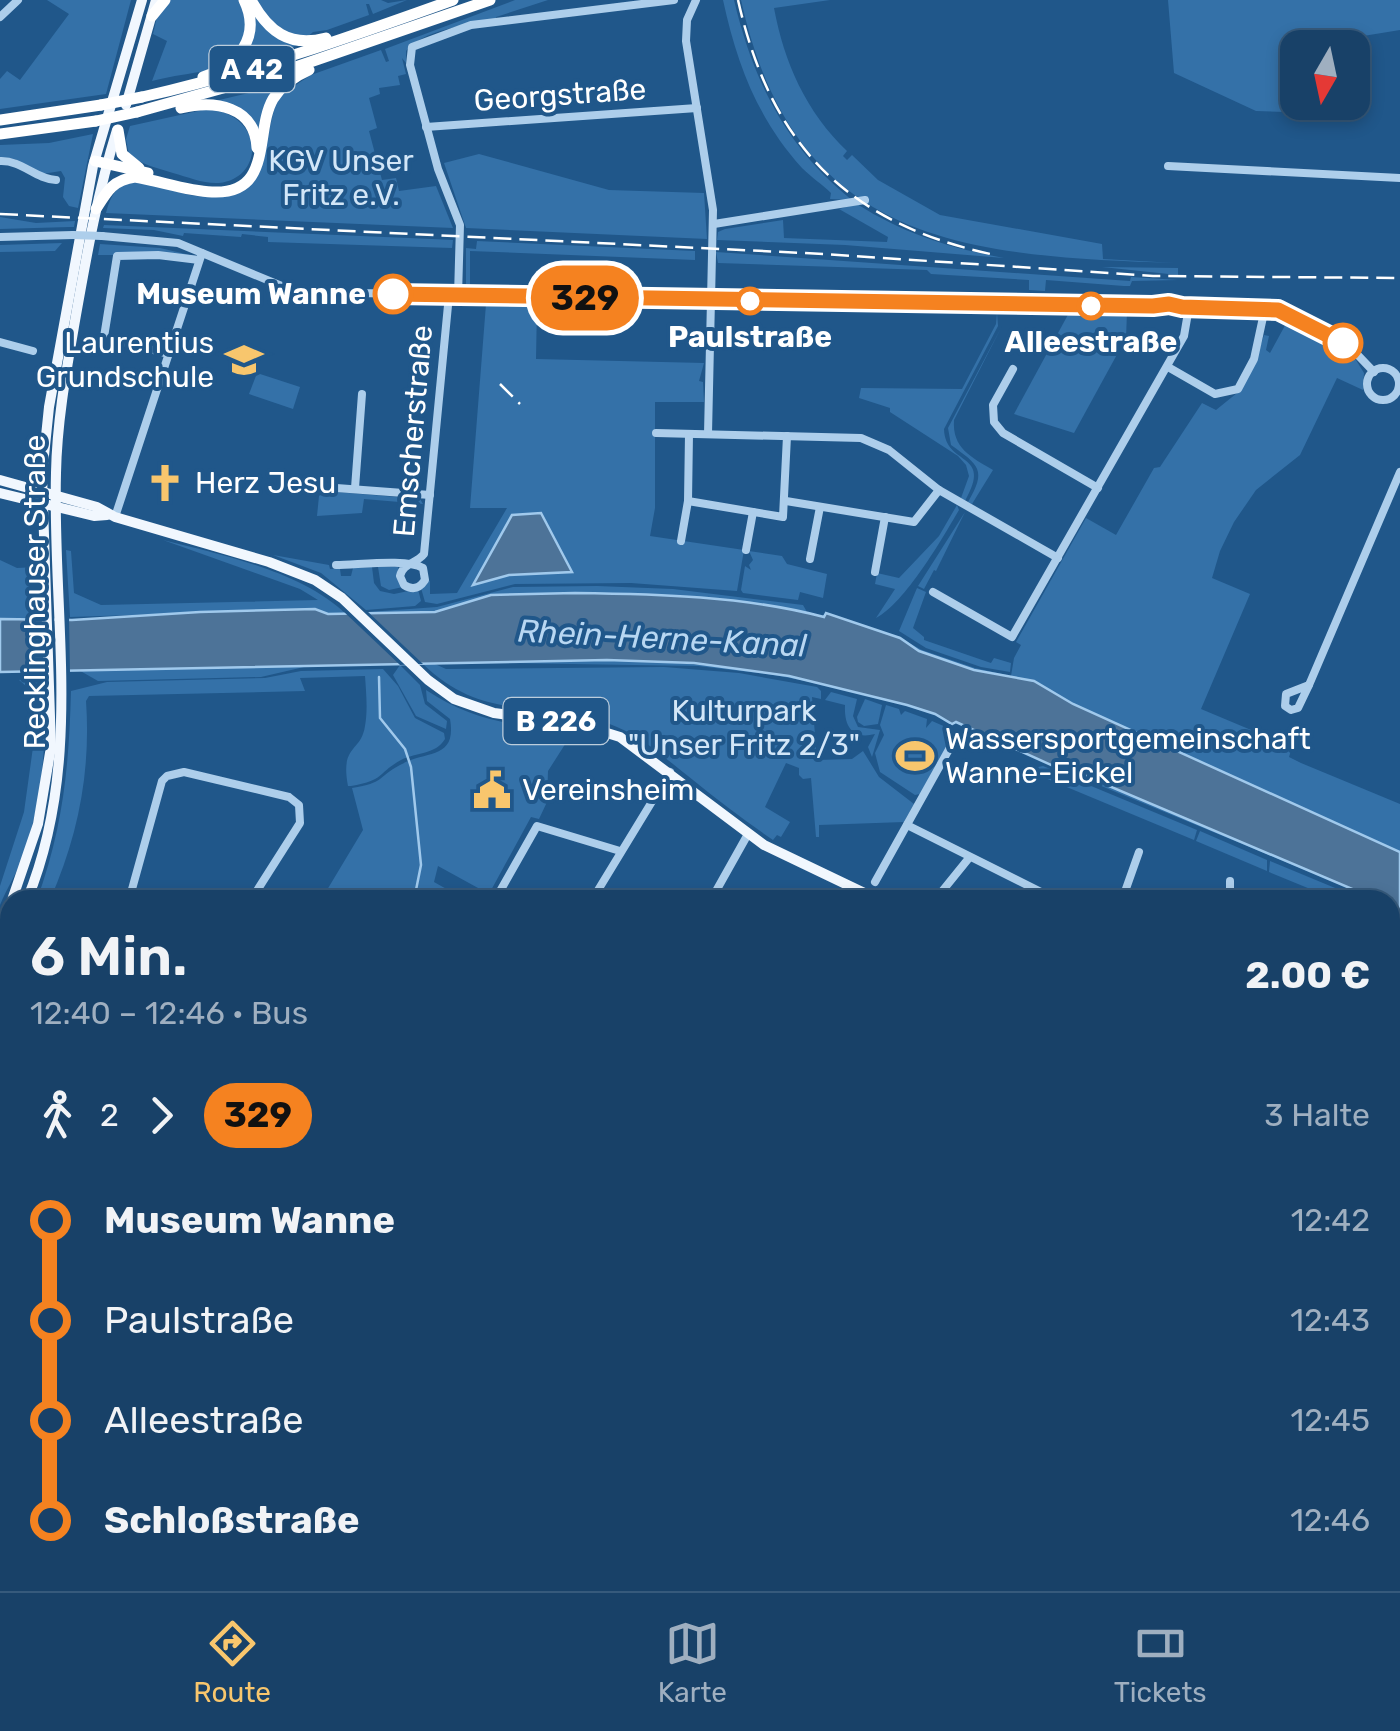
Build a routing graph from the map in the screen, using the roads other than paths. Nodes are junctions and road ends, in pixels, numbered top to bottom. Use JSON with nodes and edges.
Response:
{"nodes":[{"id":1,"x":18,"y":0,"type":"edge"},
{"id":2,"x":142,"y":0,"type":"edge"},
{"id":3,"x":156,"y":0,"type":"edge"},
{"id":4,"x":165,"y":0,"type":"edge"},
{"id":5,"x":247,"y":0,"type":"edge"},
{"id":6,"x":452,"y":0,"type":"edge"},
{"id":7,"x":490,"y":0,"type":"edge"},
{"id":8,"x":674,"y":0,"type":"edge"},
{"id":9,"x":696,"y":0,"type":"edge"},
{"id":10,"x":152,"y":16,"type":"junction"},
{"id":11,"x":0,"y":17,"type":"edge"},
{"id":12,"x":360,"y":33,"type":"junction"},
{"id":13,"x":334,"y":54,"type":"junction"},
{"id":14,"x":142,"y":97,"type":"junction"},
{"id":15,"x":697,"y":108,"type":"junction"},
{"id":16,"x":138,"y":112,"type":"junction"},
{"id":17,"x":0,"y":120,"type":"edge"},
{"id":18,"x":426,"y":127,"type":"junction"},
{"id":19,"x":118,"y":130,"type":"junction"},
{"id":20,"x":0,"y":134,"type":"edge"},
{"id":21,"x":0,"y":161,"type":"edge"},
{"id":22,"x":100,"y":165,"type":"junction"},
{"id":23,"x":1168,"y":166,"type":"dead end"},
{"id":24,"x":141,"y":175,"type":"junction"},
{"id":25,"x":1400,"y":178,"type":"edge"},
{"id":26,"x":56,"y":180,"type":"dead end"},
{"id":27,"x":865,"y":200,"type":"dead end"},
{"id":28,"x":96,"y":210,"type":"junction"},
{"id":29,"x":714,"y":224,"type":"junction"},
{"id":30,"x":0,"y":238,"type":"edge"},
{"id":31,"x":201,"y":256,"type":"junction"},
{"id":32,"x":453,"y":296,"type":"junction"},
{"id":33,"x":709,"y":301,"type":"junction"},
{"id":34,"x":1184,"y":307,"type":"junction"},
{"id":35,"x":1266,"y":308,"type":"junction"},
{"id":36,"x":0,"y":342,"type":"edge"},
{"id":37,"x":33,"y":351,"type":"dead end"},
{"id":38,"x":168,"y":354,"type":"junction"},
{"id":39,"x":1400,"y":362,"type":"edge"},
{"id":40,"x":1168,"y":367,"type":"junction"},
{"id":41,"x":1013,"y":370,"type":"dead end"},
{"id":42,"x":1374,"y":372,"type":"junction"},
{"id":43,"x":1394,"y":373,"type":"junction"},
{"id":44,"x":362,"y":394,"type":"dead end"},
{"id":45,"x":1398,"y":397,"type":"edge"},
{"id":46,"x":656,"y":433,"type":"dead end"},
{"id":47,"x":688,"y":434,"type":"junction"},
{"id":48,"x":708,"y":434,"type":"junction"},
{"id":49,"x":787,"y":436,"type":"junction"},
{"id":50,"x":1400,"y":472,"type":"edge"},
{"id":51,"x":0,"y":480,"type":"edge"},
{"id":52,"x":354,"y":488,"type":"junction"},
{"id":53,"x":1098,"y":488,"type":"junction"},
{"id":54,"x":939,"y":490,"type":"junction"},
{"id":55,"x":310,"y":492,"type":"dead end"},
{"id":56,"x":1396,"y":492,"type":"edge"},
{"id":57,"x":0,"y":493,"type":"edge"},
{"id":58,"x":430,"y":495,"type":"junction"},
{"id":59,"x":43,"y":497,"type":"junction"},
{"id":60,"x":57,"y":500,"type":"junction"},
{"id":61,"x":688,"y":501,"type":"junction"},
{"id":62,"x":786,"y":501,"type":"junction"},
{"id":63,"x":820,"y":506,"type":"junction"},
{"id":64,"x":753,"y":512,"type":"junction"},
{"id":65,"x":112,"y":516,"type":"junction"},
{"id":66,"x":884,"y":518,"type":"junction"},
{"id":67,"x":681,"y":541,"type":"dead end"},
{"id":68,"x":746,"y":550,"type":"dead end"},
{"id":69,"x":1058,"y":558,"type":"junction"},
{"id":70,"x":810,"y":559,"type":"dead end"},
{"id":71,"x":336,"y":566,"type":"dead end"},
{"id":72,"x":875,"y":572,"type":"dead end"},
{"id":73,"x":933,"y":592,"type":"dead end"},
{"id":74,"x":57,"y":673,"type":"junction"},
{"id":75,"x":1309,"y":685,"type":"dead end"},
{"id":76,"x":952,"y":744,"type":"dead end"},
{"id":77,"x":670,"y":772,"type":"junction"},
{"id":78,"x":907,"y":824,"type":"junction"},
{"id":79,"x":748,"y":834,"type":"junction"},
{"id":80,"x":620,"y":852,"type":"junction"},
{"id":81,"x":1139,"y":852,"type":"dead end"},
{"id":82,"x":969,"y":858,"type":"junction"},
{"id":83,"x":874,"y":882,"type":"dead end"},
{"id":84,"x":1230,"y":882,"type":"dead end"},
{"id":85,"x":14,"y":890,"type":"edge"},
{"id":86,"x":31,"y":890,"type":"edge"},
{"id":87,"x":133,"y":890,"type":"edge"},
{"id":88,"x":257,"y":890,"type":"edge"},
{"id":89,"x":501,"y":890,"type":"edge"},
{"id":90,"x":598,"y":890,"type":"edge"},
{"id":91,"x":716,"y":890,"type":"edge"},
{"id":92,"x":857,"y":890,"type":"edge"},
{"id":93,"x":943,"y":890,"type":"edge"},
{"id":94,"x":1036,"y":890,"type":"edge"},
{"id":95,"x":1126,"y":890,"type":"edge"},
{"id":96,"x":1230,"y":890,"type":"edge"}],
"edges":[{"from":1,"to":11,"type":"street"},
{"from":2,"to":22,"type":"main road"},
{"from":3,"to":10,"type":"main road"},
{"from":4,"to":10,"type":"highway"},
{"from":5,"to":12,"type":"highway"},
{"from":5,"to":14,"type":"highway"},
{"from":6,"to":12,"type":"highway","number":"A 42"},
{"from":7,"to":13,"type":"highway","number":"A 42"},
{"from":8,"to":18,"type":"street","name":"Emscherstraße"},
{"from":9,"to":15,"type":"street"},
{"from":10,"to":19,"type":"main road"},
{"from":12,"to":14,"type":"highway","number":"A 42"},
{"from":13,"to":16,"type":"highway","number":"A 42"},
{"from":13,"to":24,"type":"highway"},
{"from":14,"to":17,"type":"highway","number":"A 42","bridge":true},
{"from":15,"to":18,"type":"street","name":"Georgstraße"},
{"from":15,"to":29,"type":"street"},
{"from":16,"to":20,"type":"highway","number":"A 42","bridge":true},
{"from":16,"to":24,"type":"highway"},
{"from":18,"to":32,"type":"street","name":"Emscherstraße"},
{"from":19,"to":22,"type":"main road"},
{"from":19,"to":24,"type":"highway"},
{"from":21,"to":26,"type":"street"},
{"from":22,"to":24,"type":"highway"},
{"from":22,"to":28,"type":"main road","name":"Recklinghauser Straße"},
{"from":22,"to":59,"type":"main road","name":"Recklinghauser Straße"},
{"from":23,"to":25,"type":"street"},
{"from":24,"to":28,"type":"highway"},
{"from":27,"to":29,"type":"street"},
{"from":28,"to":60,"type":"main road","name":"Recklinghauser Straße"},
{"from":29,"to":33,"type":"street"},
{"from":30,"to":31,"type":"street","bridge":true},
{"from":31,"to":32,"type":"street"},
{"from":31,"to":38,"type":"street"},
{"from":31,"to":38,"type":"street"},
{"from":32,"to":33,"type":"street"},
{"from":32,"to":58,"type":"street","name":"Emscherstraße"},
{"from":33,"to":34,"type":"street"},
{"from":33,"to":48,"type":"street"},
{"from":34,"to":35,"type":"street"},
{"from":34,"to":40,"type":"street"},
{"from":35,"to":40,"type":"street"},
{"from":35,"to":42,"type":"street"},
{"from":36,"to":37,"type":"street"},
{"from":38,"to":65,"type":"street"},
{"from":39,"to":43,"type":"street"},
{"from":40,"to":53,"type":"street"},
{"from":41,"to":53,"type":"street"},
{"from":42,"to":43,"type":"street"},
{"from":42,"to":45,"type":"street"},
{"from":43,"to":45,"type":"street"},
{"from":44,"to":52,"type":"street"},
{"from":46,"to":47,"type":"street"},
{"from":47,"to":48,"type":"street"},
{"from":47,"to":61,"type":"street"},
{"from":48,"to":49,"type":"street"},
{"from":49,"to":54,"type":"street"},
{"from":49,"to":62,"type":"street"},
{"from":50,"to":56,"type":"street"},
{"from":51,"to":59,"type":"main road","number":"B 226"},
{"from":52,"to":55,"type":"street"},
{"from":52,"to":58,"type":"street"},
{"from":53,"to":69,"type":"street"},
{"from":54,"to":66,"type":"street"},
{"from":54,"to":69,"type":"street"},
{"from":56,"to":75,"type":"street"},
{"from":57,"to":59,"type":"main road","number":"B 226"},
{"from":58,"to":71,"type":"street","name":"Emscherstraße"},
{"from":59,"to":60,"type":"main road","number":"B 226"},
{"from":59,"to":74,"type":"main road","name":"Recklinghauser Straße"},
{"from":60,"to":65,"type":"main road","number":"B 226"},
{"from":60,"to":74,"type":"main road","name":"Recklinghauser Straße"},
{"from":61,"to":64,"type":"street"},
{"from":61,"to":67,"type":"street"},
{"from":62,"to":63,"type":"street"},
{"from":62,"to":64,"type":"street"},
{"from":63,"to":66,"type":"street"},
{"from":63,"to":70,"type":"street"},
{"from":64,"to":68,"type":"street"},
{"from":65,"to":77,"type":"main road","number":"B 226"},
{"from":66,"to":72,"type":"street"},
{"from":69,"to":73,"type":"street"},
{"from":74,"to":85,"type":"main road","name":"Recklinghauser Straße"},
{"from":74,"to":86,"type":"main road","name":"Recklinghauser Straße"},
{"from":76,"to":78,"type":"street"},
{"from":77,"to":79,"type":"main road","number":"B 226"},
{"from":77,"to":80,"type":"street"},
{"from":78,"to":82,"type":"street"},
{"from":78,"to":83,"type":"street"},
{"from":79,"to":91,"type":"street"},
{"from":79,"to":92,"type":"main road","number":"B 226"},
{"from":80,"to":89,"type":"street"},
{"from":80,"to":90,"type":"street"},
{"from":81,"to":95,"type":"street"},
{"from":82,"to":93,"type":"street"},
{"from":82,"to":94,"type":"street"},
{"from":84,"to":96,"type":"street"},
{"from":87,"to":88,"type":"street"}]}
